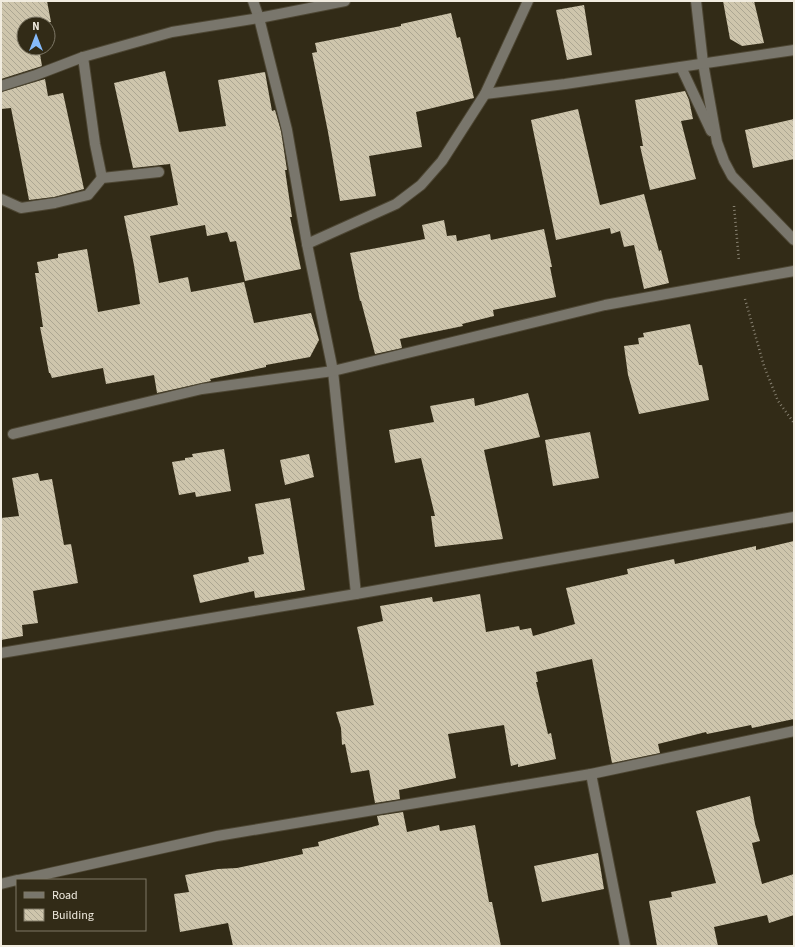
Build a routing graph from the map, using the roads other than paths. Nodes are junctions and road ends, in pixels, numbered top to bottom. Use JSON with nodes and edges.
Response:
{"nodes":[{"id":1,"x":253,"y":1,"type":"edge"},
{"id":2,"x":345,"y":1,"type":"edge"},
{"id":3,"x":528,"y":1,"type":"edge"},
{"id":4,"x":696,"y":1,"type":"edge"},
{"id":5,"x":259,"y":18,"type":"junction"},
{"id":6,"x":794,"y":50,"type":"edge"},
{"id":7,"x":83,"y":56,"type":"junction"},
{"id":8,"x":703,"y":63,"type":"junction"},
{"id":9,"x":681,"y":67,"type":"junction"},
{"id":10,"x":1,"y":86,"type":"edge"},
{"id":11,"x":485,"y":94,"type":"junction"},
{"id":12,"x":717,"y":142,"type":"junction"},
{"id":13,"x":159,"y":172,"type":"dead end"},
{"id":14,"x":102,"y":178,"type":"junction"},
{"id":15,"x":1,"y":199,"type":"edge"},
{"id":16,"x":794,"y":240,"type":"edge"},
{"id":17,"x":307,"y":244,"type":"junction"},
{"id":18,"x":794,"y":271,"type":"edge"},
{"id":19,"x":333,"y":370,"type":"junction"},
{"id":20,"x":13,"y":434,"type":"dead end"},
{"id":21,"x":794,"y":517,"type":"edge"},
{"id":22,"x":356,"y":594,"type":"junction"},
{"id":23,"x":1,"y":653,"type":"edge"},
{"id":24,"x":794,"y":731,"type":"edge"},
{"id":25,"x":591,"y":774,"type":"junction"},
{"id":26,"x":22,"y":879,"type":"edge"},
{"id":27,"x":16,"y":880,"type":"edge"},
{"id":28,"x":1,"y":884,"type":"edge"},
{"id":29,"x":625,"y":946,"type":"edge"}],
"edges":[{"from":1,"to":5,"type":"street"},
{"from":2,"to":5,"type":"street"},
{"from":3,"to":11,"type":"street"},
{"from":4,"to":8,"type":"street"},
{"from":5,"to":7,"type":"street"},
{"from":5,"to":17,"type":"street"},
{"from":6,"to":8,"type":"street"},
{"from":7,"to":10,"type":"street"},
{"from":7,"to":14,"type":"street"},
{"from":8,"to":9,"type":"street"},
{"from":8,"to":12,"type":"street"},
{"from":9,"to":11,"type":"street"},
{"from":9,"to":12,"type":"street"},
{"from":11,"to":17,"type":"street"},
{"from":12,"to":16,"type":"street"},
{"from":13,"to":14,"type":"street"},
{"from":14,"to":15,"type":"street"},
{"from":17,"to":19,"type":"street"},
{"from":18,"to":19,"type":"street"},
{"from":19,"to":20,"type":"street"},
{"from":19,"to":22,"type":"street"},
{"from":21,"to":22,"type":"street"},
{"from":22,"to":23,"type":"street"},
{"from":24,"to":25,"type":"street"},
{"from":25,"to":26,"type":"street"},
{"from":25,"to":29,"type":"street"},
{"from":27,"to":28,"type":"street"}]}
